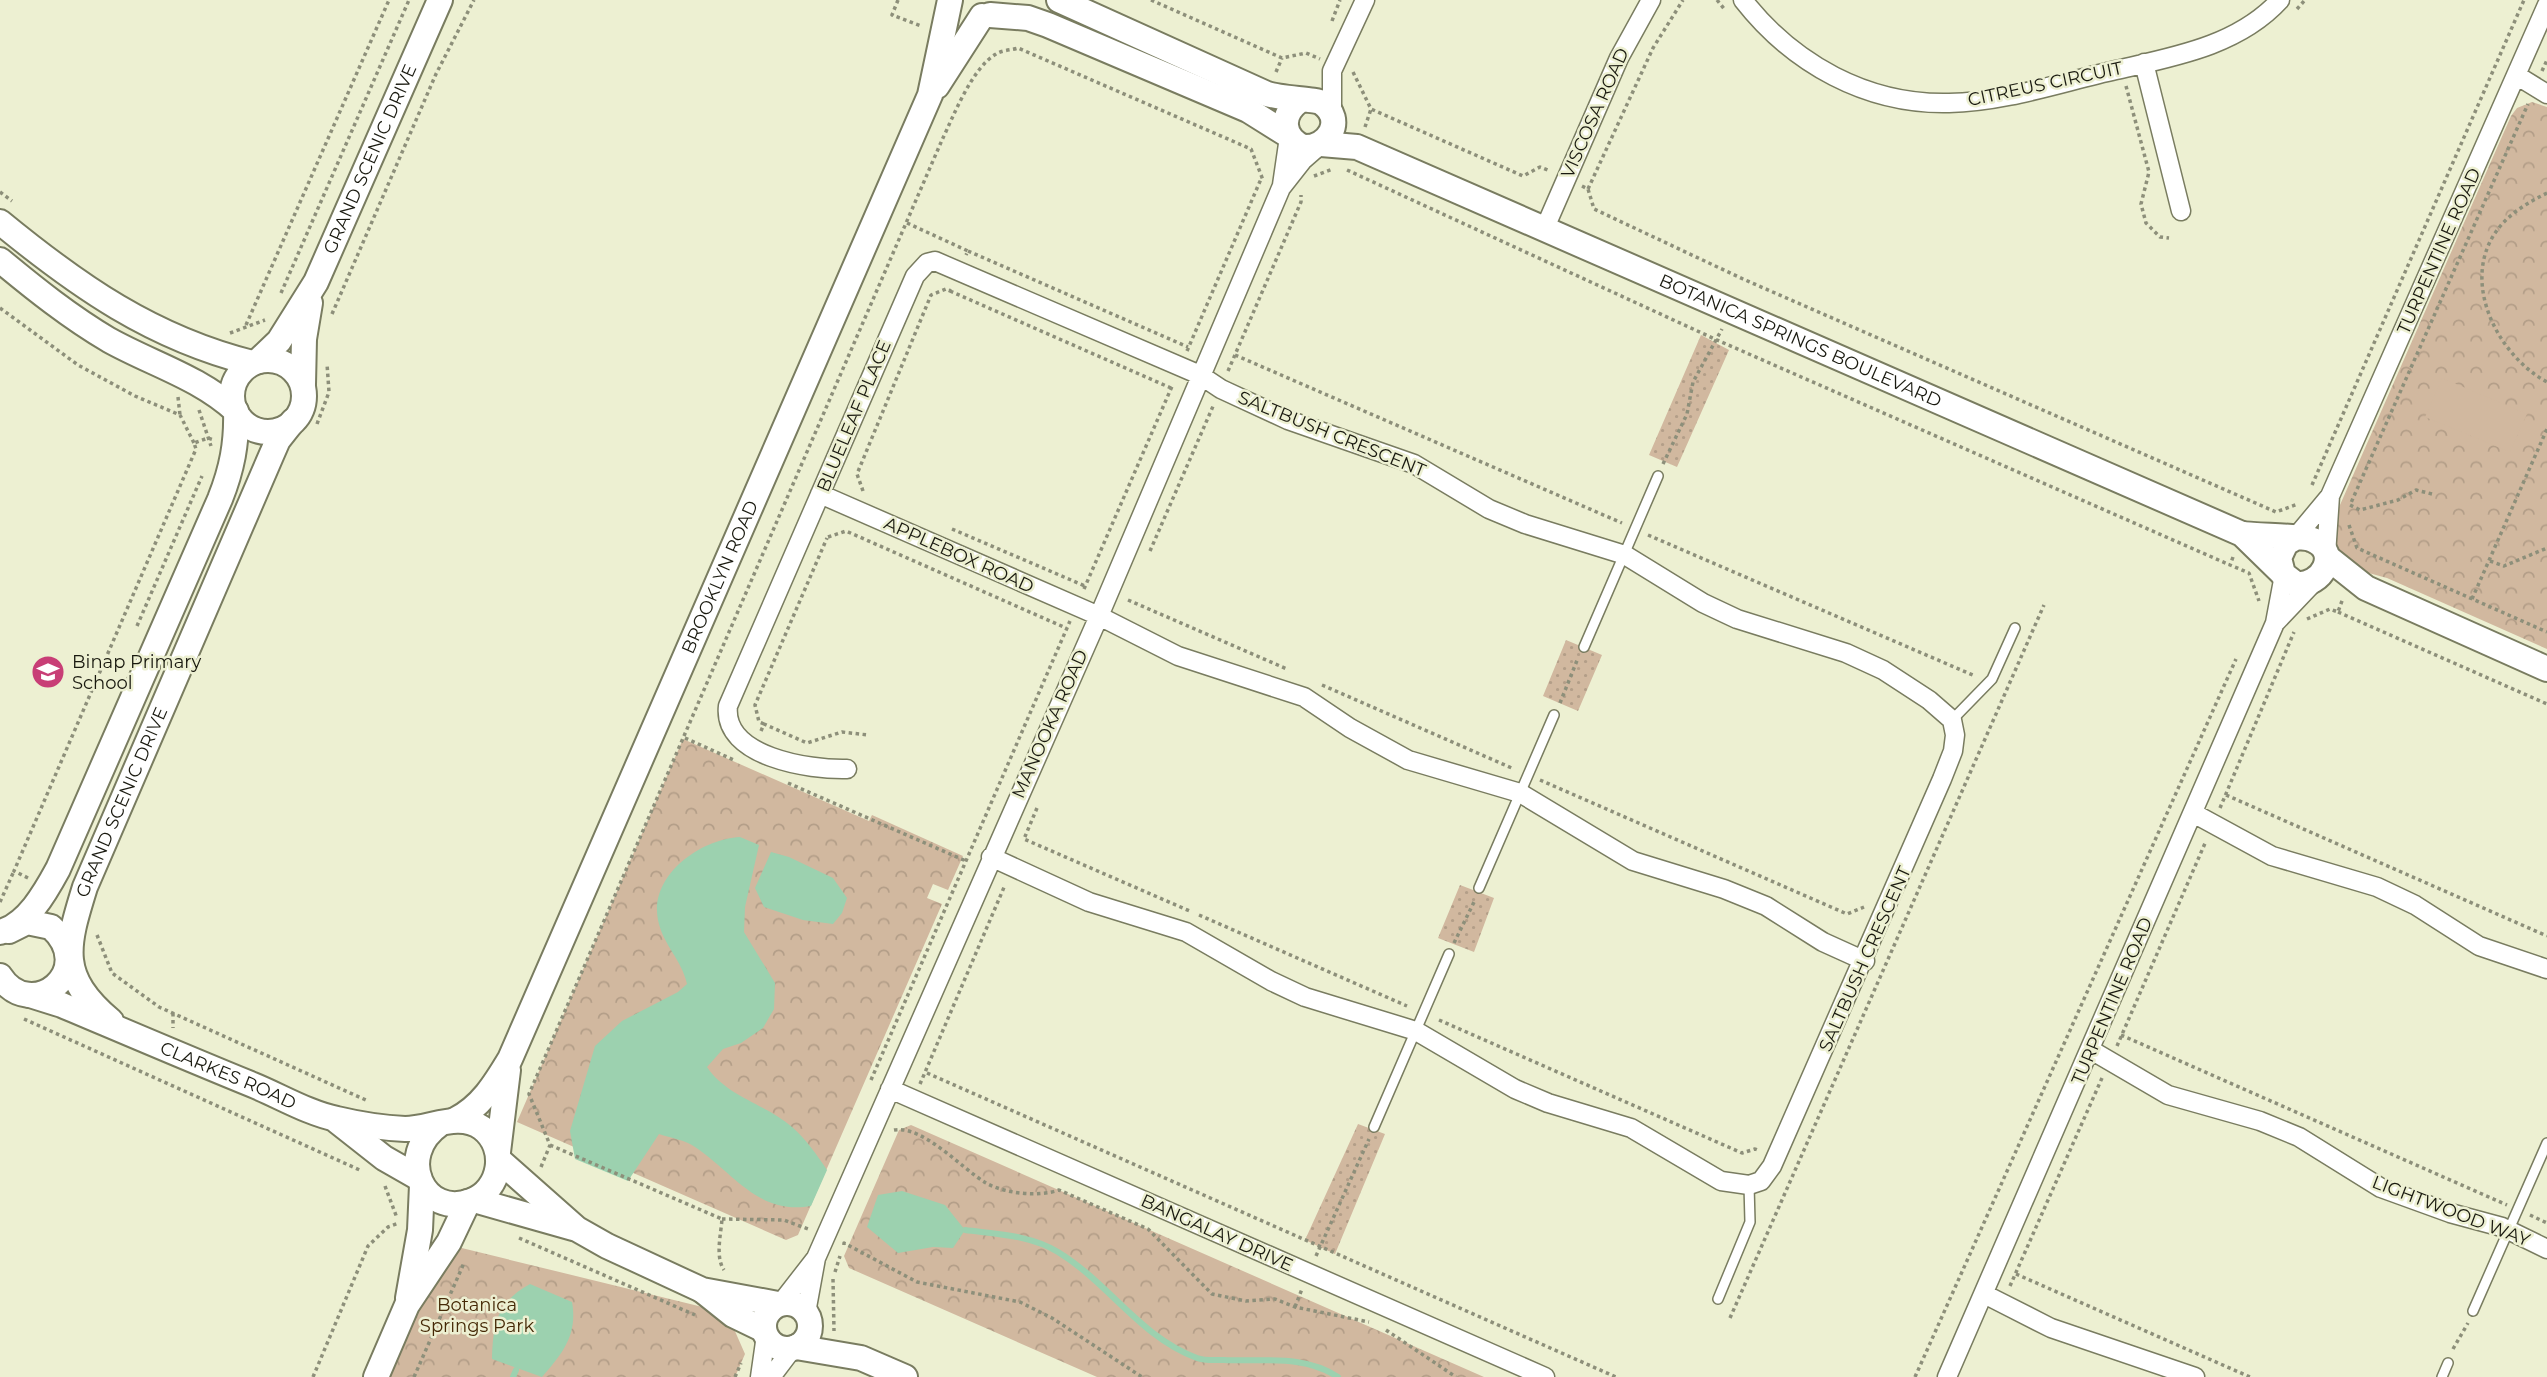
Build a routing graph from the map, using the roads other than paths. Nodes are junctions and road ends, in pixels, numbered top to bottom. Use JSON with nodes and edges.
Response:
{"nodes":[{"id":1,"x":440,"y":0,"type":"edge"},
{"id":2,"x":445,"y":0,"type":"edge"},
{"id":3,"x":951,"y":0,"type":"edge"},
{"id":4,"x":1059,"y":0,"type":"edge"},
{"id":5,"x":1365,"y":0,"type":"edge"},
{"id":6,"x":1651,"y":0,"type":"edge"},
{"id":7,"x":1743,"y":0,"type":"edge"},
{"id":8,"x":2280,"y":0,"type":"edge"},
{"id":9,"x":2547,"y":5,"type":"edge"},
{"id":10,"x":994,"y":10,"type":"edge"},
{"id":11,"x":422,"y":34,"type":"junction"},
{"id":12,"x":2144,"y":63,"type":"junction"},
{"id":13,"x":1334,"y":68,"type":"junction"},
{"id":14,"x":2516,"y":75,"type":"junction"},
{"id":15,"x":2541,"y":90,"type":"edge"},
{"id":16,"x":930,"y":95,"type":"junction"},
{"id":17,"x":1301,"y":101,"type":"junction"},
{"id":18,"x":1332,"y":117,"type":"junction"},
{"id":19,"x":1289,"y":136,"type":"junction"},
{"id":20,"x":1320,"y":145,"type":"junction"},
{"id":21,"x":1357,"y":147,"type":"junction"},
{"id":22,"x":1281,"y":188,"type":"junction"},
{"id":23,"x":2181,"y":211,"type":"dead end"},
{"id":24,"x":0,"y":222,"type":"edge"},
{"id":25,"x":1544,"y":230,"type":"junction"},
{"id":26,"x":0,"y":260,"type":"edge"},
{"id":27,"x":316,"y":282,"type":"junction"},
{"id":28,"x":255,"y":362,"type":"junction"},
{"id":29,"x":1200,"y":375,"type":"junction"},
{"id":30,"x":303,"y":384,"type":"junction"},
{"id":31,"x":236,"y":411,"type":"junction"},
{"id":32,"x":293,"y":421,"type":"junction"},
{"id":33,"x":1658,"y":476,"type":"road end"},
{"id":34,"x":820,"y":494,"type":"junction"},
{"id":35,"x":2330,"y":496,"type":"junction"},
{"id":36,"x":2242,"y":534,"type":"junction"},
{"id":37,"x":2294,"y":539,"type":"junction"},
{"id":38,"x":1625,"y":555,"type":"junction"},
{"id":39,"x":2326,"y":556,"type":"junction"},
{"id":40,"x":2283,"y":574,"type":"junction"},
{"id":41,"x":2314,"y":582,"type":"junction"},
{"id":42,"x":2355,"y":584,"type":"junction"},
{"id":43,"x":1099,"y":616,"type":"junction"},
{"id":44,"x":2275,"y":624,"type":"junction"},
{"id":45,"x":2015,"y":628,"type":"dead end"},
{"id":46,"x":1584,"y":647,"type":"road end"},
{"id":47,"x":2547,"y":669,"type":"edge"},
{"id":48,"x":1554,"y":715,"type":"road end"},
{"id":49,"x":1952,"y":720,"type":"junction"},
{"id":50,"x":847,"y":769,"type":"dead end"},
{"id":51,"x":1520,"y":793,"type":"junction"},
{"id":52,"x":2193,"y":813,"type":"junction"},
{"id":53,"x":991,"y":856,"type":"junction"},
{"id":54,"x":1479,"y":888,"type":"road end"},
{"id":55,"x":5,"y":928,"type":"edge"},
{"id":56,"x":1449,"y":954,"type":"road end"},
{"id":57,"x":68,"y":958,"type":"junction"},
{"id":58,"x":1865,"y":961,"type":"junction"},
{"id":59,"x":2547,"y":969,"type":"edge"},
{"id":60,"x":12,"y":991,"type":"edge"},
{"id":61,"x":122,"y":1031,"type":"junction"},
{"id":62,"x":1416,"y":1031,"type":"junction"},
{"id":63,"x":2091,"y":1050,"type":"junction"},
{"id":64,"x":510,"y":1059,"type":"junction"},
{"id":65,"x":890,"y":1089,"type":"junction"},
{"id":66,"x":334,"y":1118,"type":"junction"},
{"id":67,"x":447,"y":1122,"type":"junction"},
{"id":68,"x":1374,"y":1127,"type":"road end"},
{"id":69,"x":2547,"y":1143,"type":"edge"},
{"id":70,"x":498,"y":1156,"type":"junction"},
{"id":71,"x":421,"y":1182,"type":"junction"},
{"id":72,"x":1749,"y":1185,"type":"junction"},
{"id":73,"x":471,"y":1201,"type":"junction"},
{"id":74,"x":577,"y":1229,"type":"junction"},
{"id":75,"x":2510,"y":1231,"type":"junction"},
{"id":76,"x":2547,"y":1249,"type":"edge"},
{"id":77,"x":816,"y":1258,"type":"junction"},
{"id":78,"x":702,"y":1290,"type":"junction"},
{"id":79,"x":1984,"y":1294,"type":"junction"},
{"id":80,"x":1718,"y":1299,"type":"dead end"},
{"id":81,"x":780,"y":1304,"type":"junction"},
{"id":82,"x":407,"y":1305,"type":"junction"},
{"id":83,"x":2473,"y":1311,"type":"road end"},
{"id":84,"x":807,"y":1314,"type":"junction"},
{"id":85,"x":765,"y":1333,"type":"junction"},
{"id":86,"x":795,"y":1348,"type":"junction"},
{"id":87,"x":861,"y":1358,"type":"junction"},
{"id":88,"x":2448,"y":1363,"type":"road end"},
{"id":89,"x":376,"y":1377,"type":"edge"},
{"id":90,"x":760,"y":1377,"type":"edge"},
{"id":91,"x":771,"y":1377,"type":"edge"},
{"id":92,"x":905,"y":1377,"type":"edge"},
{"id":93,"x":1545,"y":1377,"type":"edge"},
{"id":94,"x":1947,"y":1377,"type":"edge"},
{"id":95,"x":2195,"y":1377,"type":"edge"},
{"id":96,"x":2442,"y":1377,"type":"edge"}],
"edges":[{"from":1,"to":11,"type":"street","name":"GRAND SCENIC DRIVE"},
{"from":2,"to":11,"type":"street","name":"GRAND SCENIC DRIVE"},
{"from":3,"to":10,"type":"street"},
{"from":3,"to":16,"type":"street","name":"BROOKLYN ROAD"},
{"from":4,"to":17,"type":"street"},
{"from":5,"to":13,"type":"street"},
{"from":6,"to":25,"type":"street","name":"VISCOSA ROAD"},
{"from":7,"to":12,"type":"street","name":"CITREUS CIRCUIT"},
{"from":8,"to":12,"type":"street","name":"CITREUS CIRCUIT"},
{"from":9,"to":14,"type":"street","name":"TURPENTINE ROAD"},
{"from":10,"to":16,"type":"street","name":"BROOKLYN ROAD"},
{"from":10,"to":19,"type":"street"},
{"from":11,"to":27,"type":"street","name":"GRAND SCENIC DRIVE"},
{"from":12,"to":23,"type":"street"},
{"from":13,"to":17,"type":"street"},
{"from":13,"to":18,"type":"street"},
{"from":14,"to":15,"type":"street"},
{"from":14,"to":35,"type":"street","name":"TURPENTINE ROAD"},
{"from":16,"to":64,"type":"street","name":"BROOKLYN ROAD"},
{"from":17,"to":18,"type":"street"},
{"from":17,"to":19,"type":"street"},
{"from":18,"to":20,"type":"street"},
{"from":18,"to":21,"type":"street","name":"BOTANICA SPRINGS BOULEVARD"},
{"from":19,"to":20,"type":"street"},
{"from":19,"to":22,"type":"street","name":"MANOOKA ROAD"},
{"from":20,"to":21,"type":"street","name":"BOTANICA SPRINGS BOULEVARD"},
{"from":20,"to":22,"type":"street","name":"MANOOKA ROAD"},
{"from":21,"to":25,"type":"street","name":"BOTANICA SPRINGS BOULEVARD"},
{"from":22,"to":29,"type":"street","name":"MANOOKA ROAD"},
{"from":24,"to":28,"type":"street"},
{"from":25,"to":36,"type":"street","name":"BOTANICA SPRINGS BOULEVARD"},
{"from":26,"to":31,"type":"street"},
{"from":27,"to":28,"type":"street","name":"GRAND SCENIC DRIVE"},
{"from":27,"to":30,"type":"street","name":"GRAND SCENIC DRIVE"},
{"from":28,"to":30,"type":"street"},
{"from":28,"to":31,"type":"street","name":"GRAND SCENIC DRIVE"},
{"from":29,"to":34,"type":"street","name":"BLUELEAF PLACE"},
{"from":29,"to":38,"type":"street","name":"SALTBUSH CRESCENT"},
{"from":29,"to":43,"type":"street","name":"MANOOKA ROAD"},
{"from":30,"to":32,"type":"street","name":"GRAND SCENIC DRIVE"},
{"from":31,"to":32,"type":"street"},
{"from":31,"to":55,"type":"street","name":"GRAND SCENIC DRIVE"},
{"from":32,"to":57,"type":"street","name":"GRAND SCENIC DRIVE"},
{"from":33,"to":38,"type":"lane"},
{"from":34,"to":43,"type":"street","name":"APPLEBOX ROAD"},
{"from":34,"to":50,"type":"street","name":"BLUELEAF PLACE"},
{"from":35,"to":37,"type":"street","name":"TURPENTINE ROAD"},
{"from":35,"to":39,"type":"street","name":"TURPENTINE ROAD"},
{"from":36,"to":37,"type":"street","name":"BOTANICA SPRINGS BOULEVARD"},
{"from":36,"to":40,"type":"street","name":"BOTANICA SPRINGS BOULEVARD"},
{"from":37,"to":39,"type":"street"},
{"from":37,"to":40,"type":"street"},
{"from":38,"to":46,"type":"lane"},
{"from":38,"to":49,"type":"street","name":"SALTBUSH CRESCENT"},
{"from":39,"to":41,"type":"street"},
{"from":39,"to":42,"type":"street"},
{"from":40,"to":41,"type":"street"},
{"from":40,"to":44,"type":"street","name":"TURPENTINE ROAD"},
{"from":41,"to":42,"type":"street"},
{"from":41,"to":44,"type":"street","name":"TURPENTINE ROAD"},
{"from":42,"to":47,"type":"street"},
{"from":43,"to":51,"type":"street","name":"APPLEBOX ROAD"},
{"from":43,"to":53,"type":"street","name":"MANOOKA ROAD"},
{"from":44,"to":52,"type":"street","name":"TURPENTINE ROAD"},
{"from":45,"to":49,"type":"lane"},
{"from":48,"to":51,"type":"lane"},
{"from":49,"to":58,"type":"street","name":"SALTBUSH CRESCENT"},
{"from":51,"to":54,"type":"lane"},
{"from":51,"to":58,"type":"street","name":"APPLEBOX ROAD"},
{"from":52,"to":59,"type":"street"},
{"from":52,"to":63,"type":"street","name":"TURPENTINE ROAD"},
{"from":53,"to":62,"type":"street"},
{"from":53,"to":65,"type":"street","name":"MANOOKA ROAD"},
{"from":55,"to":57,"type":"street","name":"CLARKES ROAD"},
{"from":56,"to":62,"type":"lane"},
{"from":57,"to":60,"type":"street"},
{"from":57,"to":61,"type":"street","name":"CLARKES ROAD"},
{"from":58,"to":72,"type":"street","name":"SALTBUSH CRESCENT"},
{"from":60,"to":61,"type":"street","name":"CLARKES ROAD"},
{"from":61,"to":66,"type":"street","name":"CLARKES ROAD"},
{"from":62,"to":68,"type":"lane"},
{"from":62,"to":72,"type":"street"},
{"from":63,"to":75,"type":"street","name":"LIGHTWOOD WAY"},
{"from":63,"to":79,"type":"street","name":"TURPENTINE ROAD"},
{"from":64,"to":67,"type":"street","name":"BROOKLYN ROAD"},
{"from":64,"to":70,"type":"street","name":"BROOKLYN ROAD"},
{"from":65,"to":77,"type":"street","name":"MANOOKA ROAD"},
{"from":65,"to":93,"type":"street","name":"BANGALAY DRIVE"},
{"from":66,"to":67,"type":"street","name":"CLARKES ROAD"},
{"from":66,"to":71,"type":"street","name":"CLARKES ROAD"},
{"from":67,"to":70,"type":"street"},
{"from":67,"to":71,"type":"street"},
{"from":69,"to":75,"type":"lane"},
{"from":70,"to":73,"type":"street"},
{"from":70,"to":74,"type":"street"},
{"from":71,"to":73,"type":"street"},
{"from":71,"to":82,"type":"street"},
{"from":72,"to":80,"type":"lane"},
{"from":73,"to":74,"type":"street"},
{"from":73,"to":82,"type":"street"},
{"from":74,"to":78,"type":"street"},
{"from":75,"to":76,"type":"street","name":"LIGHTWOOD WAY"},
{"from":75,"to":83,"type":"lane"},
{"from":77,"to":81,"type":"street","name":"MANOOKA ROAD"},
{"from":77,"to":84,"type":"street","name":"MANOOKA ROAD"},
{"from":78,"to":81,"type":"street"},
{"from":78,"to":85,"type":"street"},
{"from":79,"to":94,"type":"street","name":"TURPENTINE ROAD"},
{"from":79,"to":95,"type":"street"},
{"from":81,"to":84,"type":"street"},
{"from":81,"to":85,"type":"street"},
{"from":82,"to":89,"type":"street"},
{"from":84,"to":86,"type":"street"},
{"from":84,"to":87,"type":"street"},
{"from":85,"to":86,"type":"street"},
{"from":85,"to":90,"type":"street"},
{"from":86,"to":87,"type":"street"},
{"from":86,"to":91,"type":"street"},
{"from":87,"to":92,"type":"street"},
{"from":88,"to":96,"type":"lane"}]}
